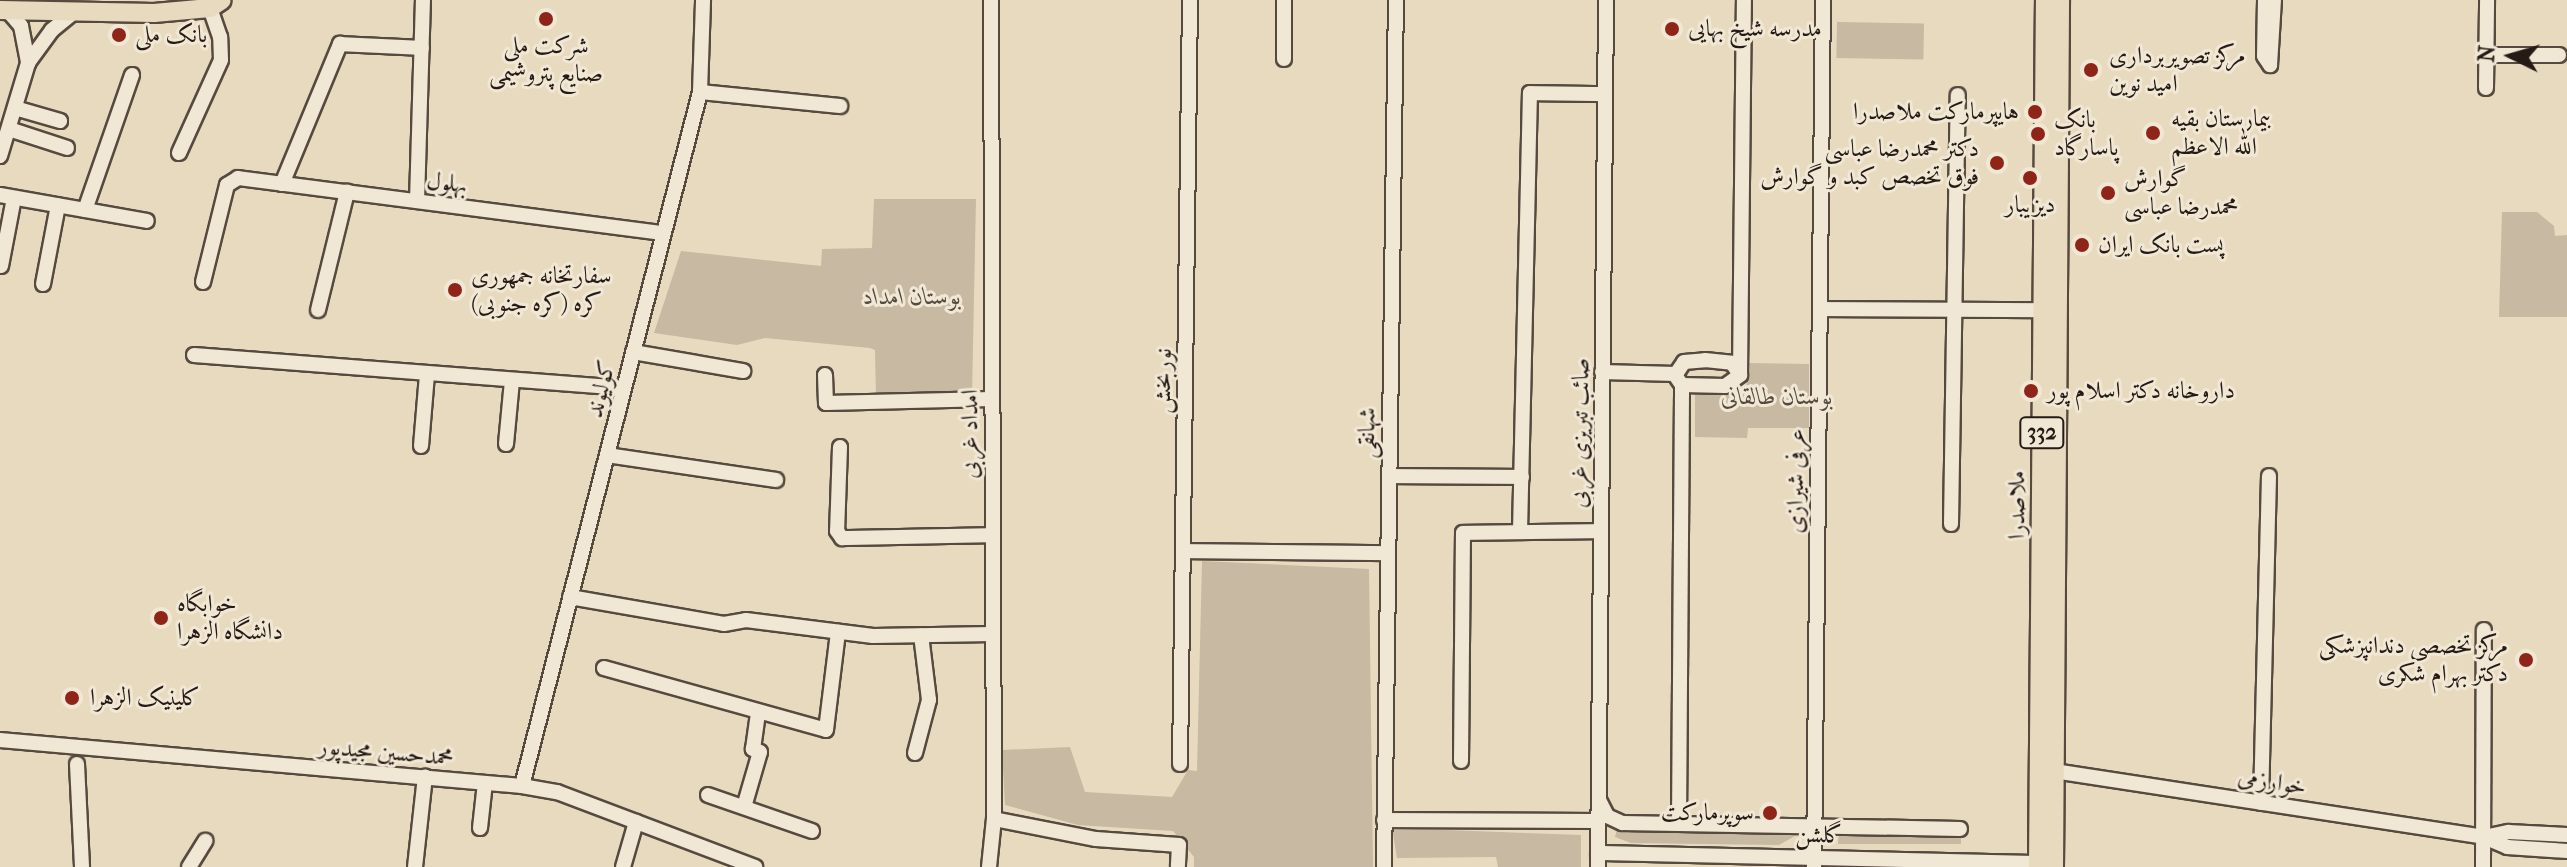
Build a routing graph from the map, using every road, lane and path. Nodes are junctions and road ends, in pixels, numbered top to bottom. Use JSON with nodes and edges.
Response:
{"nodes":[{"id":1,"x":423,"y":0,"type":"edge"},
{"id":2,"x":703,"y":0,"type":"edge"},
{"id":3,"x":991,"y":0,"type":"edge"},
{"id":4,"x":1190,"y":0,"type":"edge"},
{"id":5,"x":1284,"y":0,"type":"edge"},
{"id":6,"x":1396,"y":0,"type":"edge"},
{"id":7,"x":1606,"y":0,"type":"edge"},
{"id":8,"x":1744,"y":0,"type":"edge"},
{"id":9,"x":1823,"y":0,"type":"edge"},
{"id":10,"x":2045,"y":0,"type":"edge"},
{"id":11,"x":2060,"y":0,"type":"edge"},
{"id":12,"x":2265,"y":0,"type":"edge"},
{"id":13,"x":2274,"y":0,"type":"edge"},
{"id":14,"x":2487,"y":0,"type":"edge"},
{"id":15,"x":216,"y":4,"type":"edge"},
{"id":16,"x":4,"y":10,"type":"edge"},
{"id":17,"x":74,"y":12,"type":"junction"},
{"id":18,"x":422,"y":48,"type":"junction"},
{"id":19,"x":2487,"y":55,"type":"junction"},
{"id":20,"x":2559,"y":55,"type":"dead end"},
{"id":21,"x":1284,"y":59,"type":"dead end"},
{"id":22,"x":28,"y":63,"type":"junction"},
{"id":23,"x":132,"y":75,"type":"dead end"},
{"id":24,"x":2486,"y":88,"type":"dead end"},
{"id":25,"x":700,"y":92,"type":"junction"},
{"id":26,"x":1605,"y":94,"type":"junction"},
{"id":27,"x":1958,"y":95,"type":"dead end"},
{"id":28,"x":840,"y":106,"type":"dead end"},
{"id":29,"x":15,"y":108,"type":"junction"},
{"id":30,"x":60,"y":121,"type":"dead end"},
{"id":31,"x":9,"y":129,"type":"junction"},
{"id":32,"x":67,"y":148,"type":"dead end"},
{"id":33,"x":179,"y":153,"type":"dead end"},
{"id":34,"x":0,"y":156,"type":"edge"},
{"id":35,"x":282,"y":184,"type":"junction"},
{"id":36,"x":347,"y":192,"type":"junction"},
{"id":37,"x":7,"y":196,"type":"edge"},
{"id":38,"x":417,"y":201,"type":"junction"},
{"id":39,"x":58,"y":205,"type":"junction"},
{"id":40,"x":85,"y":210,"type":"junction"},
{"id":41,"x":147,"y":221,"type":"dead end"},
{"id":42,"x":663,"y":233,"type":"junction"},
{"id":43,"x":1,"y":266,"type":"edge"},
{"id":44,"x":203,"y":282,"type":"dead end"},
{"id":45,"x":43,"y":284,"type":"dead end"},
{"id":46,"x":1820,"y":309,"type":"junction"},
{"id":47,"x":1955,"y":309,"type":"junction"},
{"id":48,"x":318,"y":310,"type":"dead end"},
{"id":49,"x":2043,"y":310,"type":"junction"},
{"id":50,"x":633,"y":352,"type":"junction"},
{"id":51,"x":194,"y":355,"type":"dead end"},
{"id":52,"x":743,"y":371,"type":"dead end"},
{"id":53,"x":1602,"y":372,"type":"junction"},
{"id":54,"x":427,"y":374,"type":"junction"},
{"id":55,"x":825,"y":375,"type":"dead end"},
{"id":56,"x":1740,"y":375,"type":"junction"},
{"id":57,"x":512,"y":380,"type":"junction"},
{"id":58,"x":1679,"y":380,"type":"junction"},
{"id":59,"x":624,"y":388,"type":"junction"},
{"id":60,"x":992,"y":399,"type":"junction"},
{"id":61,"x":506,"y":444,"type":"dead end"},
{"id":62,"x":421,"y":446,"type":"dead end"},
{"id":63,"x":840,"y":447,"type":"dead end"},
{"id":64,"x":607,"y":455,"type":"junction"},
{"id":65,"x":1389,"y":476,"type":"junction"},
{"id":66,"x":2269,"y":476,"type":"dead end"},
{"id":67,"x":1522,"y":477,"type":"junction"},
{"id":68,"x":776,"y":480,"type":"dead end"},
{"id":69,"x":1951,"y":524,"type":"dead end"},
{"id":70,"x":1601,"y":531,"type":"junction"},
{"id":71,"x":1520,"y":532,"type":"junction"},
{"id":72,"x":993,"y":535,"type":"junction"},
{"id":73,"x":1183,"y":551,"type":"junction"},
{"id":74,"x":1388,"y":553,"type":"junction"},
{"id":75,"x":570,"y":597,"type":"junction"},
{"id":76,"x":2484,"y":630,"type":"dead end"},
{"id":77,"x":838,"y":632,"type":"junction"},
{"id":78,"x":993,"y":634,"type":"junction"},
{"id":79,"x":921,"y":635,"type":"junction"},
{"id":80,"x":604,"y":668,"type":"dead end"},
{"id":81,"x":758,"y":714,"type":"junction"},
{"id":82,"x":0,"y":740,"type":"edge"},
{"id":83,"x":915,"y":753,"type":"dead end"},
{"id":84,"x":1461,"y":761,"type":"dead end"},
{"id":85,"x":77,"y":764,"type":"dead end"},
{"id":86,"x":1180,"y":764,"type":"dead end"},
{"id":87,"x":2054,"y":771,"type":"junction"},
{"id":88,"x":425,"y":777,"type":"junction"},
{"id":89,"x":485,"y":783,"type":"junction"},
{"id":90,"x":522,"y":786,"type":"junction"},
{"id":91,"x":708,"y":795,"type":"dead end"},
{"id":92,"x":1599,"y":800,"type":"junction"},
{"id":93,"x":2261,"y":803,"type":"junction"},
{"id":94,"x":744,"y":807,"type":"junction"},
{"id":95,"x":994,"y":819,"type":"junction"},
{"id":96,"x":1384,"y":820,"type":"junction"},
{"id":97,"x":1598,"y":821,"type":"junction"},
{"id":98,"x":636,"y":822,"type":"junction"},
{"id":99,"x":1679,"y":823,"type":"junction"},
{"id":100,"x":1815,"y":825,"type":"junction"},
{"id":101,"x":480,"y":828,"type":"dead end"},
{"id":102,"x":1960,"y":829,"type":"dead end"},
{"id":103,"x":812,"y":831,"type":"dead end"},
{"id":104,"x":2567,"y":835,"type":"edge"},
{"id":105,"x":2484,"y":837,"type":"junction"},
{"id":106,"x":205,"y":841,"type":"dead end"},
{"id":107,"x":2567,"y":851,"type":"edge"},
{"id":108,"x":1598,"y":860,"type":"edge"},
{"id":109,"x":727,"y":862,"type":"edge"},
{"id":110,"x":1814,"y":862,"type":"edge"},
{"id":111,"x":2044,"y":866,"type":"edge"},
{"id":112,"x":82,"y":867,"type":"edge"},
{"id":113,"x":189,"y":867,"type":"edge"},
{"id":114,"x":415,"y":867,"type":"edge"},
{"id":115,"x":623,"y":867,"type":"edge"},
{"id":116,"x":755,"y":867,"type":"edge"},
{"id":117,"x":989,"y":867,"type":"edge"},
{"id":118,"x":1178,"y":867,"type":"edge"},
{"id":119,"x":1384,"y":867,"type":"edge"},
{"id":120,"x":2483,"y":867,"type":"edge"}],
"edges":[{"from":1,"to":18,"type":"street"},
{"from":2,"to":25,"type":"street","name":"کولیوند"},
{"from":3,"to":60,"type":"street","name":"امداد غربی"},
{"from":4,"to":73,"type":"street","name":"نوربخش"},
{"from":5,"to":21,"type":"street"},
{"from":6,"to":65,"type":"street","name":"شهانقی"},
{"from":7,"to":26,"type":"street","name":"صائب تبریزی غربی"},
{"from":8,"to":56,"type":"street"},
{"from":9,"to":46,"type":"street","name":"عرفی شیرازی"},
{"from":10,"to":49,"type":"main road","name":"ملاصدرا","number":"332"},
{"from":11,"to":87,"type":"main road","name":"ملاصدرا","number":"332"},
{"from":12,"to":13,"type":"street"},
{"from":14,"to":19,"type":"street"},
{"from":15,"to":17,"type":"main road"},
{"from":15,"to":33,"type":"street"},
{"from":16,"to":17,"type":"main road"},
{"from":16,"to":22,"type":"street"},
{"from":17,"to":22,"type":"street"},
{"from":18,"to":35,"type":"street"},
{"from":18,"to":38,"type":"street"},
{"from":19,"to":20,"type":"street"},
{"from":19,"to":24,"type":"street"},
{"from":22,"to":29,"type":"street"},
{"from":23,"to":40,"type":"street"},
{"from":25,"to":28,"type":"street"},
{"from":25,"to":42,"type":"street","name":"کولیوند"},
{"from":26,"to":53,"type":"street","name":"صائب تبریزی غربی"},
{"from":26,"to":67,"type":"street"},
{"from":27,"to":47,"type":"street"},
{"from":29,"to":30,"type":"street"},
{"from":29,"to":31,"type":"street"},
{"from":31,"to":32,"type":"street"},
{"from":31,"to":34,"type":"street"},
{"from":35,"to":36,"type":"street","name":"بهلول"},
{"from":35,"to":44,"type":"street","name":"بهلول"},
{"from":36,"to":38,"type":"street","name":"بهلول"},
{"from":36,"to":48,"type":"street"},
{"from":37,"to":39,"type":"street"},
{"from":37,"to":43,"type":"street"},
{"from":38,"to":42,"type":"street","name":"بهلول"},
{"from":39,"to":40,"type":"street"},
{"from":39,"to":45,"type":"street"},
{"from":40,"to":41,"type":"street"},
{"from":42,"to":50,"type":"street","name":"کولیوند"},
{"from":46,"to":47,"type":"street"},
{"from":46,"to":100,"type":"street","name":"عرفی شیرازی"},
{"from":47,"to":49,"type":"street"},
{"from":47,"to":69,"type":"street"},
{"from":49,"to":111,"type":"main road","name":"ملاصدرا","number":"332"},
{"from":50,"to":52,"type":"street"},
{"from":50,"to":59,"type":"street","name":"کولیوند"},
{"from":51,"to":54,"type":"street"},
{"from":53,"to":58,"type":"street"},
{"from":53,"to":70,"type":"street","name":"صائب تبریزی غربی"},
{"from":54,"to":57,"type":"street"},
{"from":54,"to":62,"type":"street"},
{"from":55,"to":60,"type":"street"},
{"from":56,"to":58,"type":"street"},
{"from":56,"to":58,"type":"street"},
{"from":57,"to":59,"type":"street"},
{"from":57,"to":61,"type":"street"},
{"from":58,"to":99,"type":"street"},
{"from":59,"to":64,"type":"street","name":"کولیوند"},
{"from":60,"to":72,"type":"street","name":"امداد غربی"},
{"from":63,"to":72,"type":"street"},
{"from":64,"to":68,"type":"street"},
{"from":64,"to":75,"type":"street","name":"کولیوند"},
{"from":65,"to":67,"type":"street"},
{"from":65,"to":74,"type":"street","name":"شهانقی"},
{"from":66,"to":93,"type":"street"},
{"from":67,"to":71,"type":"street"},
{"from":70,"to":71,"type":"street"},
{"from":70,"to":92,"type":"street","name":"صائب تبریزی غربی"},
{"from":71,"to":84,"type":"street"},
{"from":72,"to":78,"type":"street","name":"امداد غربی"},
{"from":73,"to":74,"type":"street"},
{"from":73,"to":86,"type":"street","name":"نوربخش"},
{"from":74,"to":96,"type":"street","name":"شهانقی"},
{"from":75,"to":77,"type":"street"},
{"from":75,"to":90,"type":"street","name":"کولیوند"},
{"from":76,"to":105,"type":"street"},
{"from":77,"to":79,"type":"street"},
{"from":77,"to":81,"type":"street"},
{"from":78,"to":79,"type":"street"},
{"from":78,"to":95,"type":"street","name":"امداد غربی"},
{"from":79,"to":83,"type":"street"},
{"from":80,"to":81,"type":"street"},
{"from":81,"to":94,"type":"street"},
{"from":82,"to":88,"type":"street","name":"محمدحسین مجیدپور"},
{"from":85,"to":112,"type":"street"},
{"from":87,"to":93,"type":"street","name":"خوارزمی"},
{"from":87,"to":111,"type":"main road","name":"ملاصدرا","number":"332"},
{"from":88,"to":89,"type":"street","name":"محمدحسین مجیدپور"},
{"from":88,"to":114,"type":"street"},
{"from":89,"to":90,"type":"street","name":"محمدحسین مجیدپور"},
{"from":89,"to":101,"type":"street"},
{"from":90,"to":98,"type":"street","name":"محمدحسین مجیدپور"},
{"from":91,"to":94,"type":"street"},
{"from":92,"to":97,"type":"street","name":"صائب تبریزی غربی"},
{"from":92,"to":99,"type":"street","name":"گلشن"},
{"from":93,"to":105,"type":"street","name":"خوارزمی"},
{"from":94,"to":103,"type":"street"},
{"from":95,"to":117,"type":"street","name":"امداد غربی"},
{"from":95,"to":118,"type":"street"},
{"from":96,"to":97,"type":"street"},
{"from":96,"to":119,"type":"street","name":"شهانقی"},
{"from":97,"to":108,"type":"street","name":"صائب تبریزی غربی"},
{"from":98,"to":109,"type":"street","name":"محمدحسین مجیدپور"},
{"from":98,"to":115,"type":"street"},
{"from":99,"to":100,"type":"street","name":"گلشن"},
{"from":100,"to":102,"type":"street","name":"گلشن"},
{"from":100,"to":110,"type":"street","name":"عرفی شیرازی"},
{"from":104,"to":105,"type":"street","name":"خوارزمی"},
{"from":105,"to":107,"type":"street","name":"خوارزمی"},
{"from":105,"to":120,"type":"street"},
{"from":106,"to":113,"type":"street"},
{"from":108,"to":110,"type":"street","name":"گلشن"},
{"from":109,"to":116,"type":"street","name":"محمدحسین مجیدپور"},
{"from":110,"to":111,"type":"street","name":"گلشن"}]}
